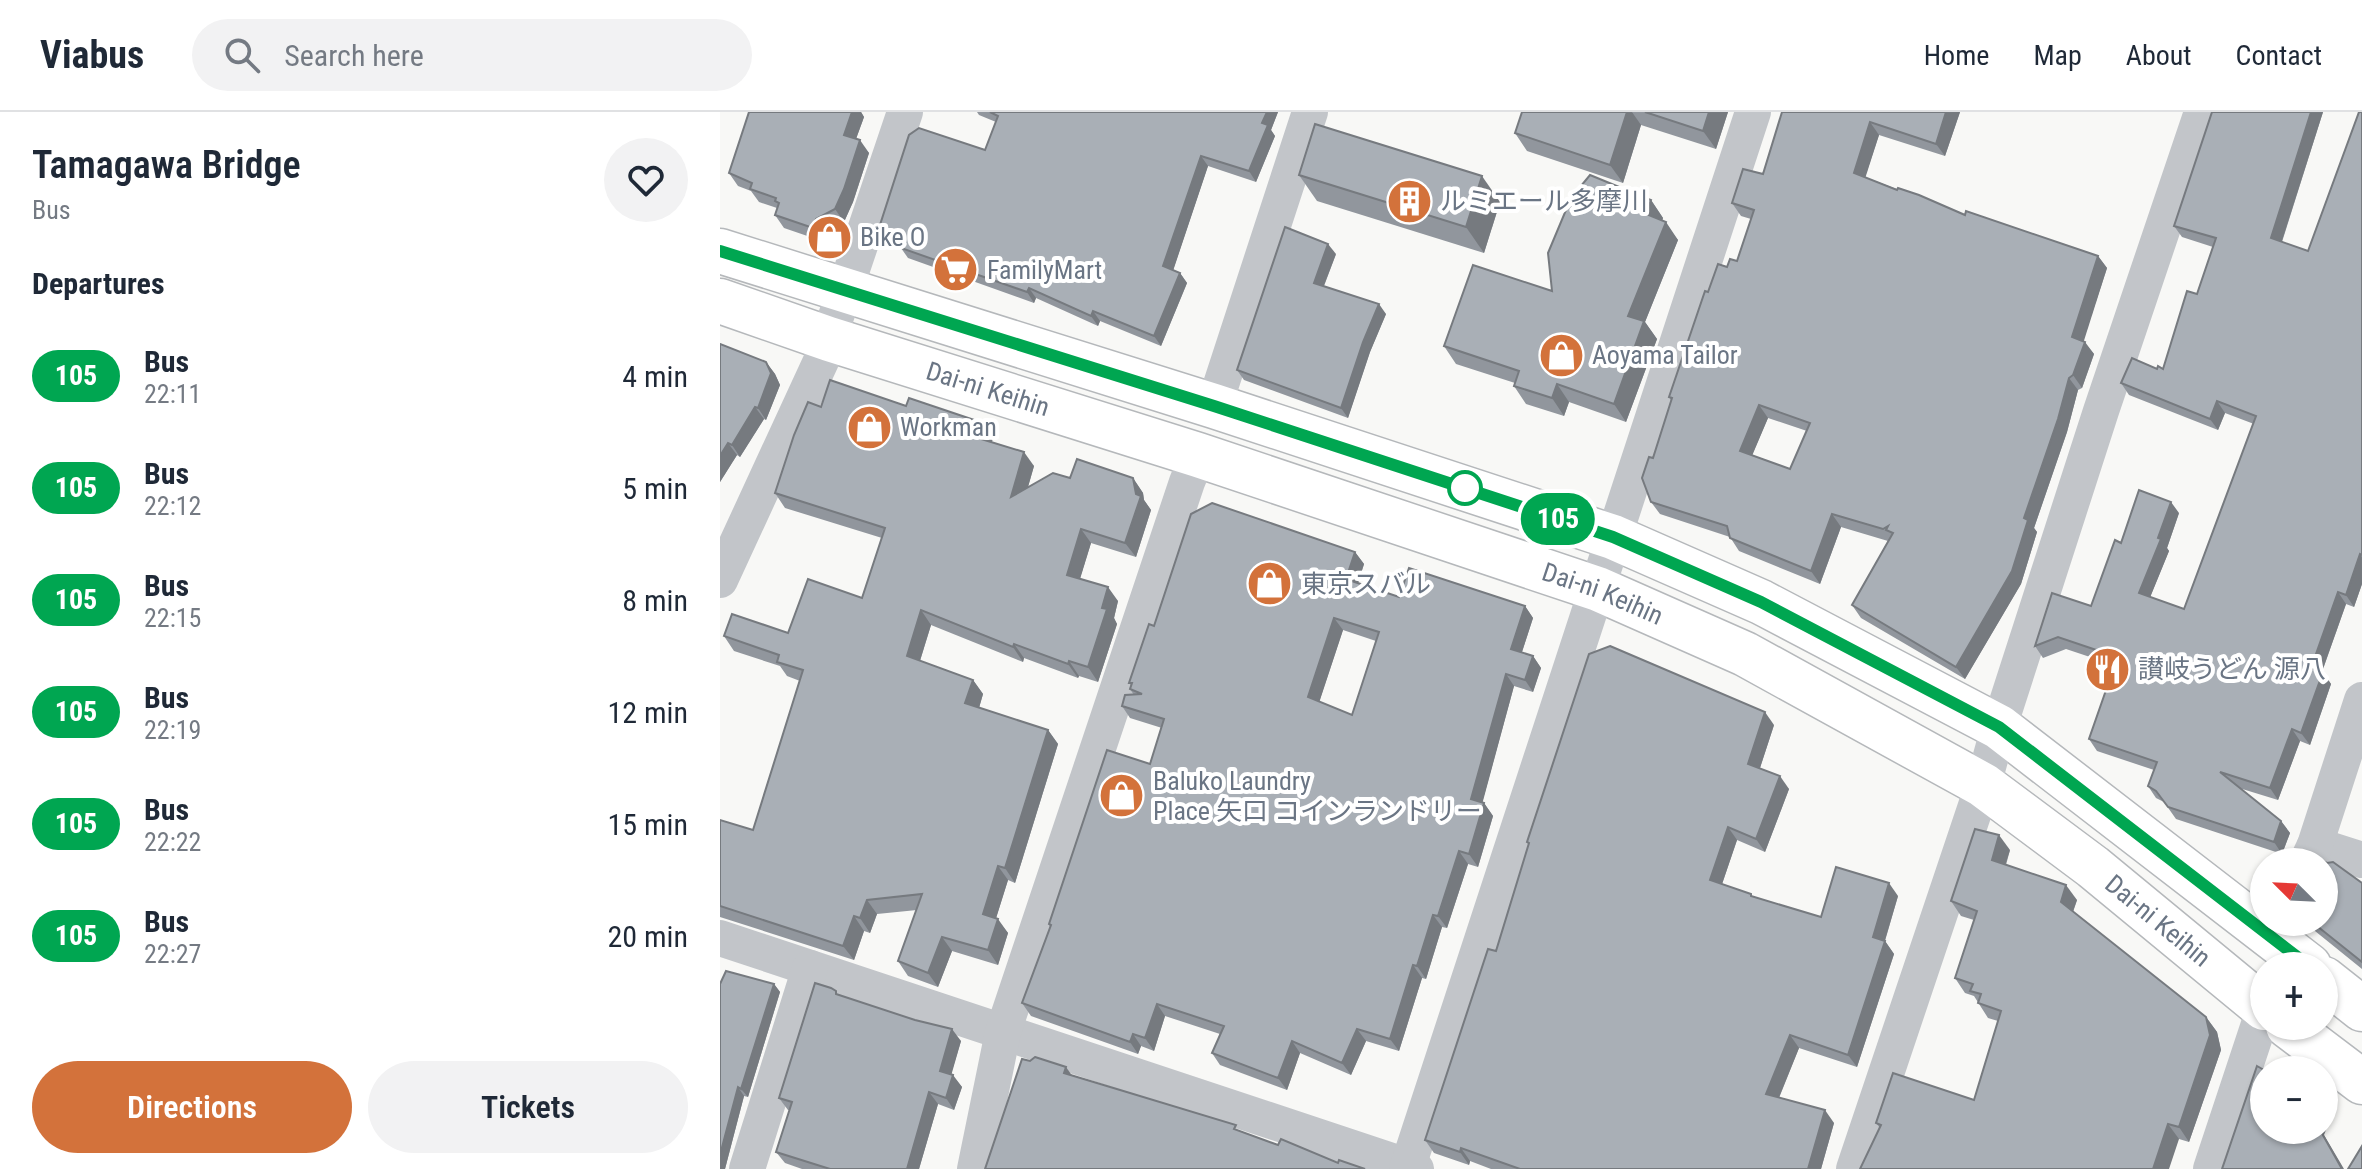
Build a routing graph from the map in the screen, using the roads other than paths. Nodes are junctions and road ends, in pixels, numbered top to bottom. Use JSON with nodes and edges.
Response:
{"nodes":[{"id":1,"x":905,"y":112,"type":"edge"},
{"id":2,"x":1310,"y":112,"type":"edge"},
{"id":3,"x":1753,"y":112,"type":"edge"},
{"id":4,"x":2202,"y":112,"type":"edge"},
{"id":5,"x":720,"y":251,"type":"edge"},
{"id":6,"x":844,"y":292,"type":"junction"},
{"id":7,"x":720,"y":301,"type":"edge"},
{"id":8,"x":829,"y":339,"type":"junction"},
{"id":9,"x":1214,"y":406,"type":"junction"},
{"id":10,"x":1198,"y":455,"type":"junction"},
{"id":11,"x":1613,"y":537,"type":"junction"},
{"id":12,"x":720,"y":580,"type":"edge"},
{"id":13,"x":1598,"y":589,"type":"junction"},
{"id":14,"x":2362,"y":700,"type":"edge"},
{"id":15,"x":1999,"y":727,"type":"junction"},
{"id":16,"x":1983,"y":785,"type":"junction"},
{"id":17,"x":2313,"y":848,"type":"edge"},
{"id":18,"x":2338,"y":857,"type":"edge"},
{"id":19,"x":2362,"y":860,"type":"edge"},
{"id":20,"x":2250,"y":910,"type":"edge"},
{"id":21,"x":2282,"y":936,"type":"edge"},
{"id":22,"x":720,"y":938,"type":"edge"},
{"id":23,"x":2297,"y":952,"type":"edge"},
{"id":24,"x":810,"y":968,"type":"junction"},
{"id":25,"x":2338,"y":990,"type":"edge"},
{"id":26,"x":2250,"y":996,"type":"edge"},
{"id":27,"x":2362,"y":1009,"type":"edge"},
{"id":28,"x":1003,"y":1032,"type":"junction"},
{"id":29,"x":2253,"y":1040,"type":"edge"},
{"id":30,"x":2306,"y":1040,"type":"edge"},
{"id":31,"x":2362,"y":1082,"type":"edge"},
{"id":32,"x":1410,"y":1168,"type":"edge"},
{"id":33,"x":747,"y":1169,"type":"edge"},
{"id":34,"x":975,"y":1169,"type":"edge"},
{"id":35,"x":1854,"y":1169,"type":"edge"},
{"id":36,"x":2211,"y":1169,"type":"edge"}],
"edges":[{"from":1,"to":6,"type":"street"},
{"from":2,"to":9,"type":"street"},
{"from":3,"to":11,"type":"street"},
{"from":4,"to":15,"type":"street"},
{"from":5,"to":6,"type":"highway","name":"Dai-ni Keihin"},
{"from":6,"to":8,"type":"street"},
{"from":6,"to":9,"type":"highway","name":"Dai-ni Keihin"},
{"from":7,"to":8,"type":"highway","name":"Dai-ni Keihin"},
{"from":8,"to":10,"type":"highway","name":"Dai-ni Keihin"},
{"from":8,"to":12,"type":"street"},
{"from":9,"to":11,"type":"highway","name":"Dai-ni Keihin"},
{"from":10,"to":13,"type":"highway","name":"Dai-ni Keihin"},
{"from":10,"to":28,"type":"street"},
{"from":11,"to":13,"type":"street"},
{"from":11,"to":15,"type":"highway","name":"Dai-ni Keihin"},
{"from":13,"to":16,"type":"highway","name":"Dai-ni Keihin"},
{"from":13,"to":32,"type":"street"},
{"from":14,"to":17,"type":"street"},
{"from":15,"to":16,"type":"street"},
{"from":15,"to":20,"type":"highway","name":"Dai-ni Keihin"},
{"from":16,"to":26,"type":"highway","name":"Dai-ni Keihin"},
{"from":16,"to":35,"type":"street"},
{"from":18,"to":19,"type":"street"},
{"from":21,"to":23,"type":"highway","name":"Dai-ni Keihin"},
{"from":22,"to":24,"type":"street"},
{"from":24,"to":28,"type":"street"},
{"from":24,"to":33,"type":"street"},
{"from":25,"to":27,"type":"highway"},
{"from":28,"to":32,"type":"street"},
{"from":28,"to":34,"type":"street"},
{"from":29,"to":36,"type":"street"},
{"from":30,"to":31,"type":"highway"}]}
